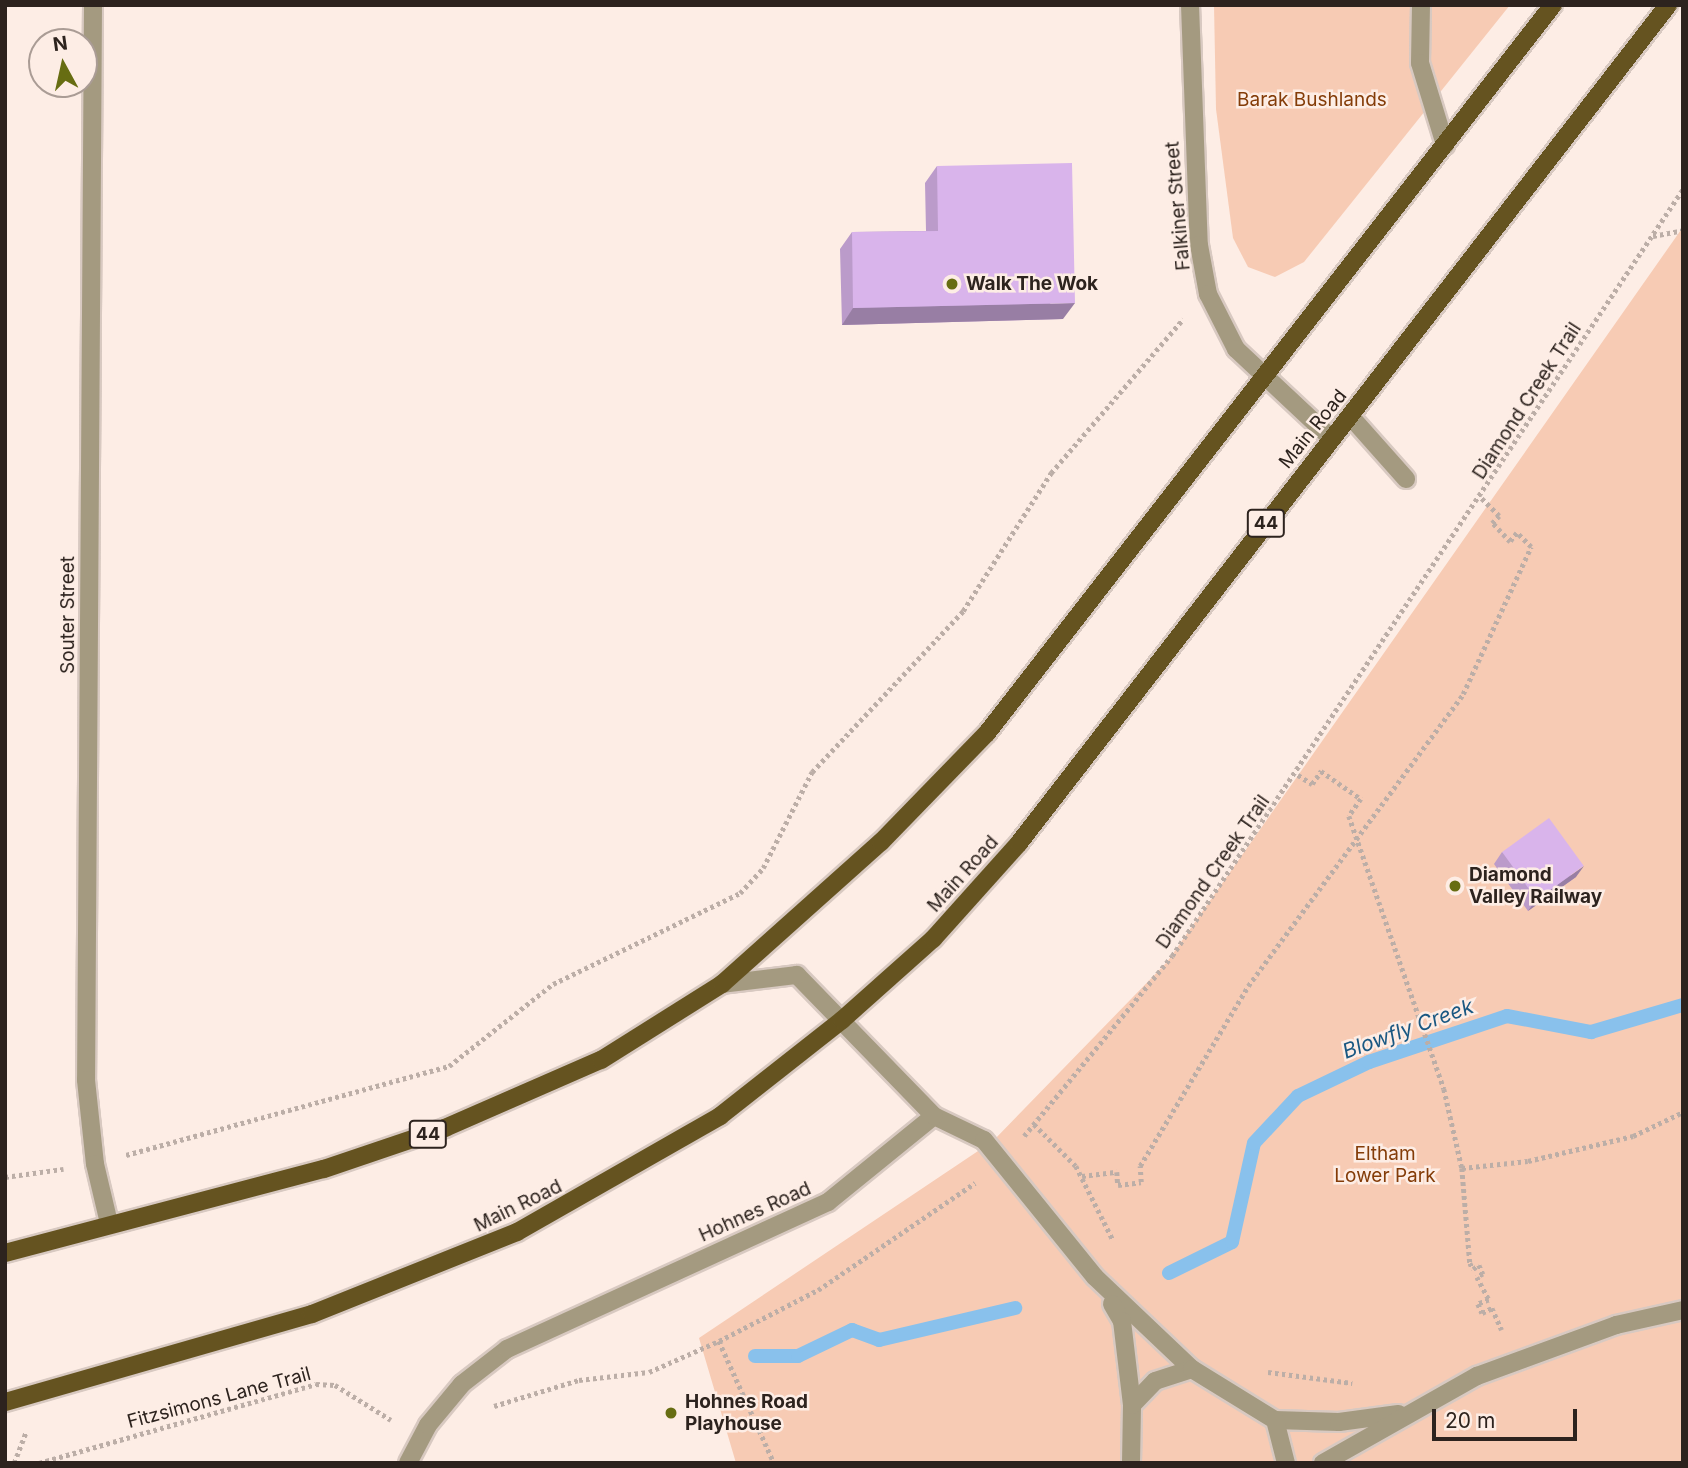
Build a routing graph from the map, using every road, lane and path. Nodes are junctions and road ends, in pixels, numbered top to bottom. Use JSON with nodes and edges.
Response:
{"nodes":[{"id":1,"x":93,"y":5,"type":"edge"},
{"id":2,"x":1190,"y":5,"type":"edge"},
{"id":3,"x":1422,"y":5,"type":"edge"},
{"id":4,"x":1553,"y":5,"type":"edge"},
{"id":5,"x":1668,"y":5,"type":"edge"},
{"id":6,"x":1445,"y":145,"type":"junction"},
{"id":7,"x":1683,"y":189,"type":"edge"},
{"id":8,"x":1683,"y":230,"type":"edge"},
{"id":9,"x":1652,"y":236,"type":"junction"},
{"id":10,"x":1208,"y":293,"type":"junction"},
{"id":11,"x":1264,"y":381,"type":"junction"},
{"id":12,"x":1351,"y":417,"type":"junction"},
{"id":13,"x":1331,"y":438,"type":"junction"},
{"id":14,"x":1406,"y":479,"type":"dead end"},
{"id":15,"x":1481,"y":498,"type":"junction"},
{"id":16,"x":1298,"y":775,"type":"junction"},
{"id":17,"x":1359,"y":841,"type":"junction"},
{"id":18,"x":722,"y":984,"type":"junction"},
{"id":19,"x":842,"y":1020,"type":"junction"},
{"id":20,"x":1683,"y":1112,"type":"edge"},
{"id":21,"x":934,"y":1116,"type":"junction"},
{"id":22,"x":1034,"y":1124,"type":"junction"},
{"id":23,"x":120,"y":1157,"type":"dead end"},
{"id":24,"x":1002,"y":1159,"type":"junction"},
{"id":25,"x":1462,"y":1168,"type":"junction"},
{"id":26,"x":66,"y":1169,"type":"dead end"},
{"id":27,"x":1082,"y":1176,"type":"junction"},
{"id":28,"x":5,"y":1177,"type":"edge"},
{"id":29,"x":109,"y":1223,"type":"junction"},
{"id":30,"x":1115,"y":1244,"type":"dead end"},
{"id":31,"x":5,"y":1254,"type":"edge"},
{"id":32,"x":1095,"y":1277,"type":"junction"},
{"id":33,"x":1683,"y":1310,"type":"edge"},
{"id":34,"x":1506,"y":1339,"type":"dead end"},
{"id":35,"x":719,"y":1341,"type":"junction"},
{"id":36,"x":1192,"y":1369,"type":"junction"},
{"id":37,"x":1259,"y":1370,"type":"dead end"},
{"id":38,"x":1367,"y":1383,"type":"dead end"},
{"id":39,"x":5,"y":1402,"type":"edge"},
{"id":40,"x":1132,"y":1405,"type":"junction"},
{"id":41,"x":488,"y":1408,"type":"dead end"},
{"id":42,"x":1409,"y":1412,"type":"junction"},
{"id":43,"x":1275,"y":1420,"type":"junction"},
{"id":44,"x":428,"y":1424,"type":"junction"},
{"id":45,"x":39,"y":1463,"type":"edge"},
{"id":46,"x":408,"y":1463,"type":"edge"},
{"id":47,"x":774,"y":1463,"type":"edge"},
{"id":48,"x":1131,"y":1463,"type":"edge"},
{"id":49,"x":1286,"y":1463,"type":"edge"},
{"id":50,"x":1323,"y":1463,"type":"edge"}],
"edges":[{"from":1,"to":29,"type":"street","name":"Souter Street"},
{"from":2,"to":10,"type":"street","name":"Falkiner Street"},
{"from":3,"to":6,"type":"street"},
{"from":4,"to":6,"type":"main road","number":"44"},
{"from":5,"to":12,"type":"main road","name":"Main Road","number":"44"},
{"from":6,"to":11,"type":"main road","number":"44"},
{"from":7,"to":9,"type":"path","name":"Diamond Creek Trail"},
{"from":8,"to":9,"type":"path"},
{"from":9,"to":15,"type":"path","name":"Diamond Creek Trail"},
{"from":10,"to":11,"type":"street","name":"Falkiner Street"},
{"from":10,"to":23,"type":"path"},
{"from":11,"to":13,"type":"street","name":"Falkiner Street"},
{"from":11,"to":18,"type":"main road","number":"44"},
{"from":12,"to":13,"type":"main road","name":"Main Road","number":"44"},
{"from":12,"to":14,"type":"street"},
{"from":13,"to":19,"type":"main road","name":"Main Road","number":"44"},
{"from":15,"to":16,"type":"path","name":"Diamond Creek Trail"},
{"from":15,"to":17,"type":"path"},
{"from":16,"to":17,"type":"path"},
{"from":16,"to":22,"type":"path","name":"Diamond Creek Trail"},
{"from":17,"to":25,"type":"path"},
{"from":17,"to":27,"type":"path"},
{"from":18,"to":19,"type":"street"},
{"from":18,"to":29,"type":"main road","number":"44"},
{"from":19,"to":21,"type":"street"},
{"from":19,"to":39,"type":"main road","name":"Main Road","number":"44"},
{"from":20,"to":25,"type":"path"},
{"from":21,"to":24,"type":"street"},
{"from":21,"to":44,"type":"street","name":"Hohnes Road"},
{"from":22,"to":24,"type":"path","name":"Diamond Creek Trail"},
{"from":22,"to":27,"type":"path"},
{"from":24,"to":32,"type":"street"},
{"from":24,"to":35,"type":"path","name":"Diamond Creek Trail"},
{"from":25,"to":34,"type":"path"},
{"from":26,"to":28,"type":"path"},
{"from":27,"to":30,"type":"path"},
{"from":29,"to":31,"type":"main road","number":"44"},
{"from":32,"to":36,"type":"street"},
{"from":32,"to":40,"type":"street"},
{"from":33,"to":42,"type":"street"},
{"from":35,"to":41,"type":"path"},
{"from":35,"to":47,"type":"path"},
{"from":36,"to":40,"type":"street"},
{"from":36,"to":43,"type":"street"},
{"from":37,"to":38,"type":"path"},
{"from":40,"to":48,"type":"street"},
{"from":42,"to":43,"type":"street"},
{"from":42,"to":50,"type":"street"},
{"from":43,"to":49,"type":"street"},
{"from":44,"to":45,"type":"path","name":"Fitzsimons Lane Trail"},
{"from":44,"to":46,"type":"street","name":"Hohnes Road"}]}
